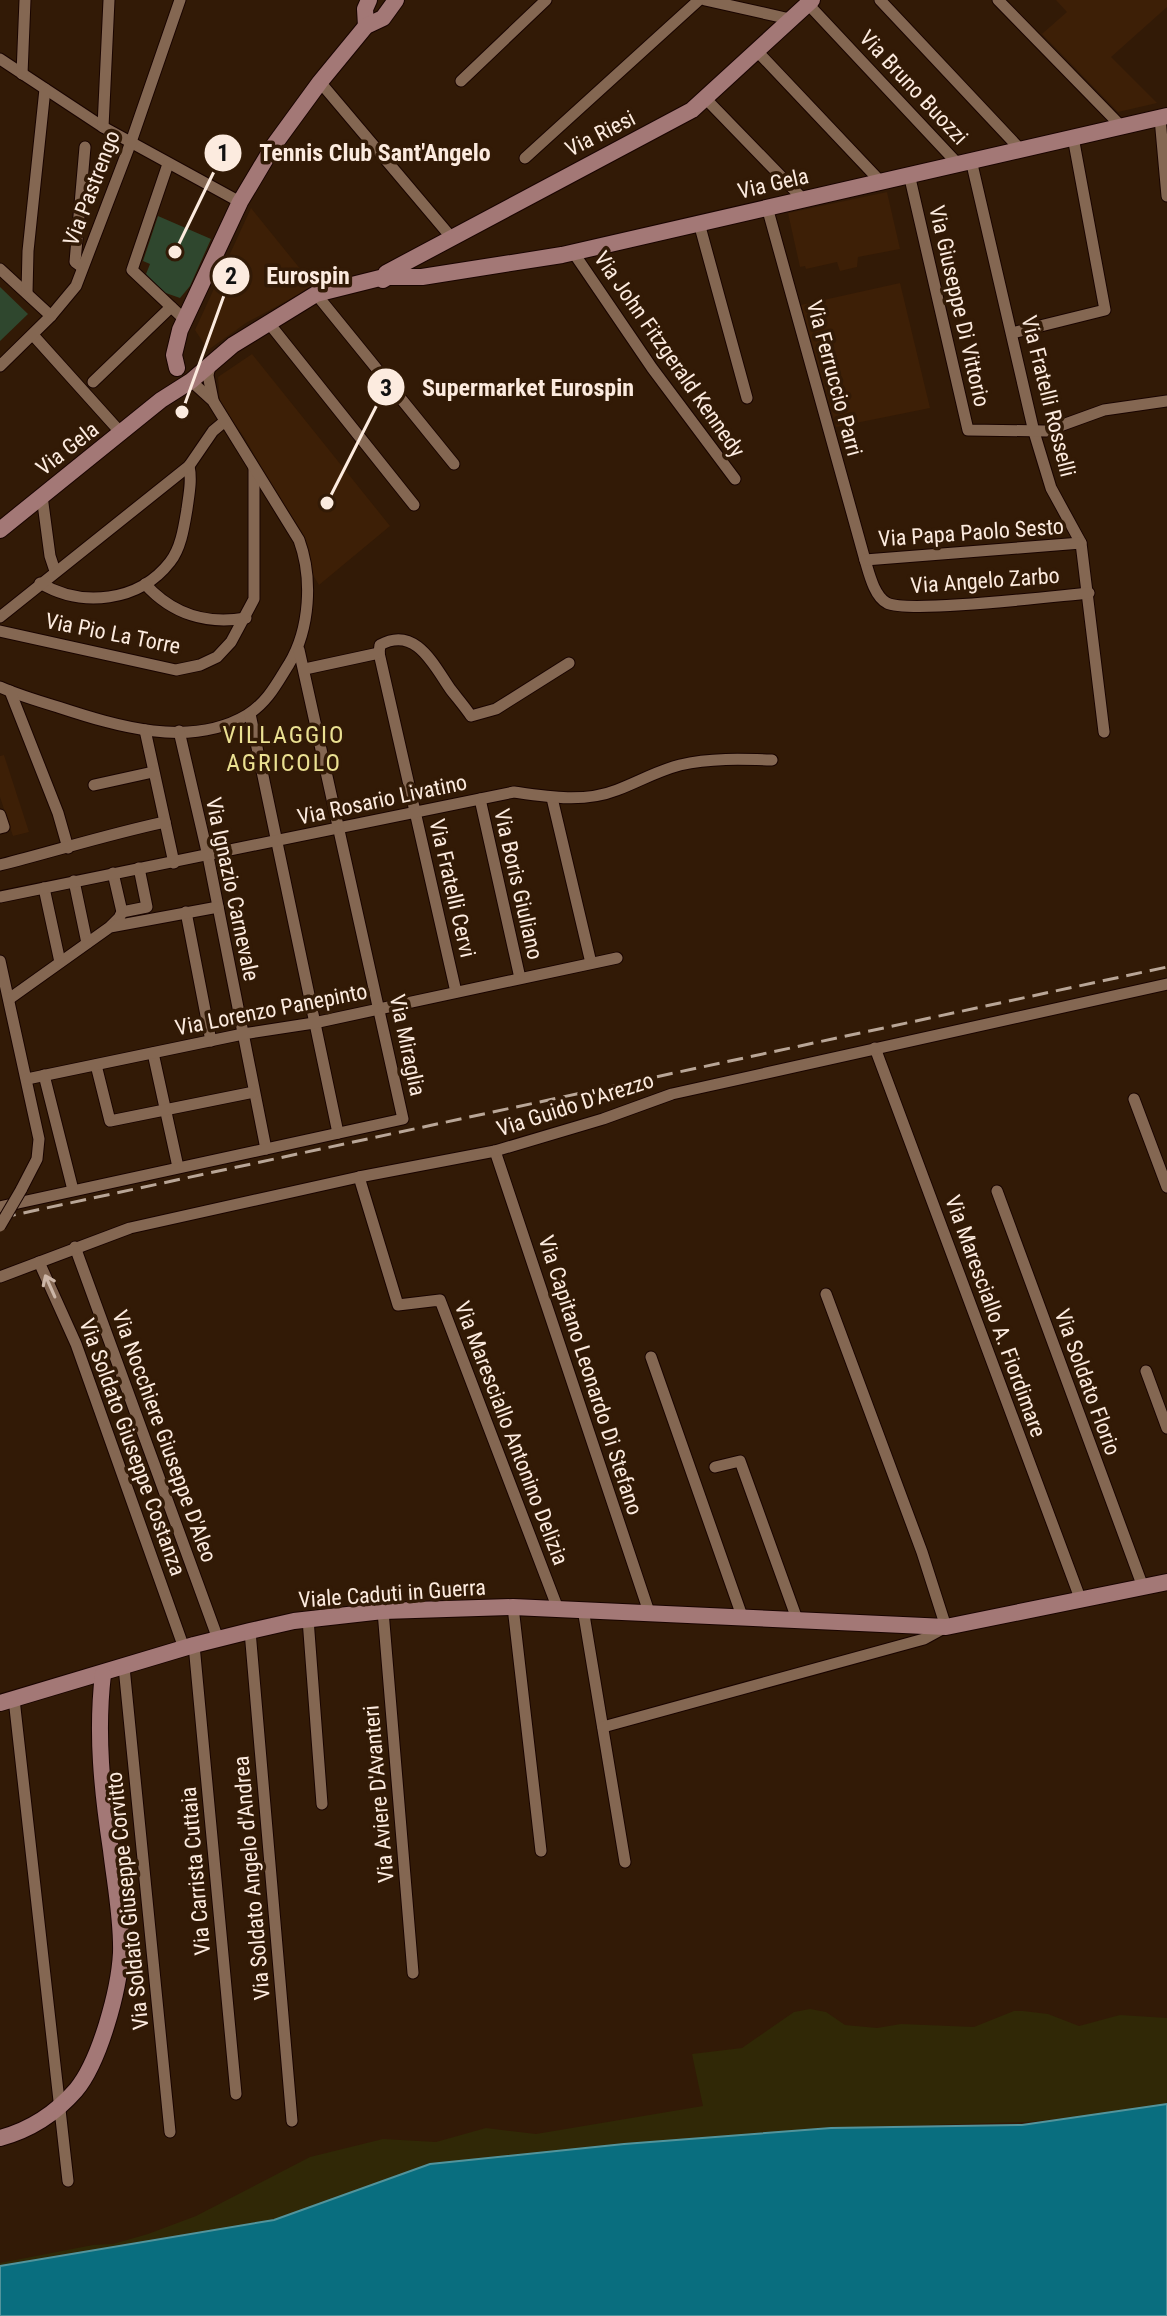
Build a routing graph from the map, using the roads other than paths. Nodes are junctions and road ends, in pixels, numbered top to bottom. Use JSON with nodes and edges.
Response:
{"nodes":[{"id":1,"x":25,"y":0,"type":"edge"},
{"id":2,"x":109,"y":0,"type":"edge"},
{"id":3,"x":180,"y":0,"type":"edge"},
{"id":4,"x":369,"y":0,"type":"edge"},
{"id":5,"x":396,"y":0,"type":"edge"},
{"id":6,"x":546,"y":0,"type":"edge"},
{"id":7,"x":699,"y":0,"type":"edge"},
{"id":8,"x":705,"y":0,"type":"edge"},
{"id":9,"x":880,"y":0,"type":"edge"},
{"id":10,"x":998,"y":0,"type":"edge"},
{"id":11,"x":810,"y":2,"type":"edge"},
{"id":12,"x":790,"y":19,"type":"junction"},
{"id":13,"x":366,"y":26,"type":"junction"},
{"id":14,"x":756,"y":50,"type":"junction"},
{"id":15,"x":0,"y":59,"type":"edge"},
{"id":16,"x":22,"y":74,"type":"junction"},
{"id":17,"x":461,"y":81,"type":"dead end"},
{"id":18,"x":320,"y":82,"type":"junction"},
{"id":19,"x":45,"y":89,"type":"junction"},
{"id":20,"x":705,"y":98,"type":"junction"},
{"id":21,"x":1164,"y":117,"type":"edge"},
{"id":22,"x":1121,"y":126,"type":"junction"},
{"id":23,"x":103,"y":127,"type":"junction"},
{"id":24,"x":1073,"y":137,"type":"junction"},
{"id":25,"x":131,"y":142,"type":"junction"},
{"id":26,"x":85,"y":147,"type":"dead end"},
{"id":27,"x":1020,"y":149,"type":"junction"},
{"id":28,"x":525,"y":158,"type":"dead end"},
{"id":29,"x":964,"y":162,"type":"junction"},
{"id":30,"x":168,"y":164,"type":"junction"},
{"id":31,"x":909,"y":174,"type":"junction"},
{"id":32,"x":880,"y":181,"type":"junction"},
{"id":33,"x":1167,"y":196,"type":"edge"},
{"id":34,"x":803,"y":199,"type":"junction"},
{"id":35,"x":240,"y":202,"type":"junction"},
{"id":36,"x":767,"y":207,"type":"junction"},
{"id":37,"x":699,"y":223,"type":"junction"},
{"id":38,"x":451,"y":237,"type":"junction"},
{"id":39,"x":573,"y":252,"type":"junction"},
{"id":40,"x":82,"y":267,"type":"junction"},
{"id":41,"x":0,"y":269,"type":"edge"},
{"id":42,"x":385,"y":276,"type":"junction"},
{"id":43,"x":27,"y":293,"type":"junction"},
{"id":44,"x":316,"y":294,"type":"junction"},
{"id":45,"x":171,"y":307,"type":"junction"},
{"id":46,"x":51,"y":316,"type":"junction"},
{"id":47,"x":184,"y":319,"type":"junction"},
{"id":48,"x":268,"y":322,"type":"junction"},
{"id":49,"x":1012,"y":333,"type":"junction"},
{"id":50,"x":33,"y":335,"type":"junction"},
{"id":51,"x":213,"y":360,"type":"junction"},
{"id":52,"x":0,"y":366,"type":"edge"},
{"id":53,"x":186,"y":373,"type":"junction"},
{"id":54,"x":93,"y":382,"type":"dead end"},
{"id":55,"x":747,"y":398,"type":"dead end"},
{"id":56,"x":213,"y":401,"type":"junction"},
{"id":57,"x":1167,"y":401,"type":"edge"},
{"id":58,"x":225,"y":421,"type":"junction"},
{"id":59,"x":1034,"y":432,"type":"junction"},
{"id":60,"x":122,"y":434,"type":"junction"},
{"id":61,"x":454,"y":464,"type":"dead end"},
{"id":62,"x":189,"y":466,"type":"junction"},
{"id":63,"x":254,"y":467,"type":"junction"},
{"id":64,"x":735,"y":479,"type":"dead end"},
{"id":65,"x":42,"y":496,"type":"junction"},
{"id":66,"x":414,"y":505,"type":"dead end"},
{"id":67,"x":0,"y":530,"type":"edge"},
{"id":68,"x":1081,"y":543,"type":"junction"},
{"id":69,"x":865,"y":560,"type":"junction"},
{"id":70,"x":55,"y":571,"type":"junction"},
{"id":71,"x":40,"y":583,"type":"junction"},
{"id":72,"x":145,"y":584,"type":"junction"},
{"id":73,"x":1089,"y":593,"type":"junction"},
{"id":74,"x":0,"y":617,"type":"edge"},
{"id":75,"x":246,"y":618,"type":"junction"},
{"id":76,"x":219,"y":621,"type":"junction"},
{"id":77,"x":0,"y":631,"type":"edge"},
{"id":78,"x":226,"y":648,"type":"junction"},
{"id":79,"x":299,"y":650,"type":"junction"},
{"id":80,"x":379,"y":653,"type":"junction"},
{"id":81,"x":569,"y":663,"type":"dead end"},
{"id":82,"x":305,"y":669,"type":"junction"},
{"id":83,"x":5,"y":689,"type":"edge"},
{"id":84,"x":250,"y":714,"type":"junction"},
{"id":85,"x":145,"y":730,"type":"junction"},
{"id":86,"x":179,"y":731,"type":"junction"},
{"id":87,"x":1104,"y":732,"type":"dead end"},
{"id":88,"x":772,"y":760,"type":"dead end"},
{"id":89,"x":153,"y":772,"type":"junction"},
{"id":90,"x":94,"y":785,"type":"dead end"},
{"id":91,"x":552,"y":798,"type":"junction"},
{"id":92,"x":480,"y":799,"type":"junction"},
{"id":93,"x":416,"y":813,"type":"junction"},
{"id":94,"x":0,"y":815,"type":"edge"},
{"id":95,"x":165,"y":822,"type":"junction"},
{"id":96,"x":2,"y":828,"type":"edge"},
{"id":97,"x":340,"y":828,"type":"junction"},
{"id":98,"x":275,"y":842,"type":"junction"},
{"id":99,"x":68,"y":848,"type":"junction"},
{"id":100,"x":208,"y":856,"type":"junction"},
{"id":101,"x":174,"y":863,"type":"junction"},
{"id":102,"x":0,"y":865,"type":"edge"},
{"id":103,"x":139,"y":868,"type":"junction"},
{"id":104,"x":113,"y":873,"type":"junction"},
{"id":105,"x":74,"y":881,"type":"junction"},
{"id":106,"x":44,"y":888,"type":"junction"},
{"id":107,"x":0,"y":897,"type":"edge"},
{"id":108,"x":218,"y":907,"type":"junction"},
{"id":109,"x":122,"y":912,"type":"junction"},
{"id":110,"x":186,"y":912,"type":"junction"},
{"id":111,"x":110,"y":927,"type":"junction"},
{"id":112,"x":87,"y":943,"type":"junction"},
{"id":113,"x":617,"y":958,"type":"dead end"},
{"id":114,"x":0,"y":961,"type":"edge"},
{"id":115,"x":60,"y":962,"type":"junction"},
{"id":116,"x":591,"y":963,"type":"junction"},
{"id":117,"x":520,"y":978,"type":"junction"},
{"id":118,"x":1167,"y":984,"type":"edge"},
{"id":119,"x":456,"y":992,"type":"junction"},
{"id":120,"x":9,"y":999,"type":"junction"},
{"id":121,"x":379,"y":1008,"type":"junction"},
{"id":122,"x":314,"y":1023,"type":"junction"},
{"id":123,"x":243,"y":1034,"type":"junction"},
{"id":124,"x":211,"y":1041,"type":"junction"},
{"id":125,"x":875,"y":1048,"type":"junction"},
{"id":126,"x":153,"y":1053,"type":"junction"},
{"id":127,"x":96,"y":1065,"type":"junction"},
{"id":128,"x":44,"y":1075,"type":"junction"},
{"id":129,"x":27,"y":1079,"type":"junction"},
{"id":130,"x":254,"y":1092,"type":"junction"},
{"id":131,"x":1134,"y":1099,"type":"dead end"},
{"id":132,"x":166,"y":1110,"type":"junction"},
{"id":133,"x":338,"y":1133,"type":"junction"},
{"id":134,"x":266,"y":1149,"type":"junction"},
{"id":135,"x":495,"y":1151,"type":"junction"},
{"id":136,"x":178,"y":1167,"type":"junction"},
{"id":137,"x":359,"y":1177,"type":"junction"},
{"id":138,"x":1167,"y":1187,"type":"edge"},
{"id":139,"x":73,"y":1190,"type":"junction"},
{"id":140,"x":997,"y":1191,"type":"dead end"},
{"id":141,"x":0,"y":1207,"type":"edge"},
{"id":142,"x":0,"y":1226,"type":"edge"},
{"id":143,"x":75,"y":1247,"type":"junction"},
{"id":144,"x":39,"y":1262,"type":"junction"},
{"id":145,"x":0,"y":1277,"type":"edge"},
{"id":146,"x":826,"y":1294,"type":"dead end"},
{"id":147,"x":651,"y":1357,"type":"dead end"},
{"id":148,"x":1146,"y":1371,"type":"dead end"},
{"id":149,"x":1167,"y":1428,"type":"edge"},
{"id":150,"x":715,"y":1467,"type":"dead end"},
{"id":151,"x":1167,"y":1582,"type":"edge"},
{"id":152,"x":1143,"y":1587,"type":"junction"},
{"id":153,"x":1080,"y":1598,"type":"junction"},
{"id":154,"x":513,"y":1607,"type":"junction"},
{"id":155,"x":558,"y":1609,"type":"junction"},
{"id":156,"x":583,"y":1609,"type":"junction"},
{"id":157,"x":383,"y":1611,"type":"junction"},
{"id":158,"x":649,"y":1612,"type":"junction"},
{"id":159,"x":742,"y":1616,"type":"junction"},
{"id":160,"x":308,"y":1619,"type":"junction"},
{"id":161,"x":797,"y":1619,"type":"junction"},
{"id":162,"x":946,"y":1627,"type":"junction"},
{"id":163,"x":250,"y":1631,"type":"junction"},
{"id":164,"x":218,"y":1639,"type":"junction"},
{"id":165,"x":189,"y":1646,"type":"junction"},
{"id":166,"x":124,"y":1667,"type":"junction"},
{"id":167,"x":103,"y":1674,"type":"junction"},
{"id":168,"x":7,"y":1701,"type":"edge"},
{"id":169,"x":603,"y":1727,"type":"junction"},
{"id":170,"x":322,"y":1804,"type":"dead end"},
{"id":171,"x":541,"y":1851,"type":"dead end"},
{"id":172,"x":625,"y":1862,"type":"dead end"},
{"id":173,"x":413,"y":1973,"type":"dead end"},
{"id":174,"x":236,"y":2094,"type":"dead end"},
{"id":175,"x":59,"y":2107,"type":"junction"},
{"id":176,"x":292,"y":2121,"type":"dead end"},
{"id":177,"x":170,"y":2132,"type":"dead end"},
{"id":178,"x":0,"y":2138,"type":"edge"},
{"id":179,"x":68,"y":2181,"type":"dead end"}],
"edges":[{"from":1,"to":16,"type":"street"},
{"from":2,"to":23,"type":"street"},
{"from":3,"to":25,"type":"street","name":"Via Pastrengo"},
{"from":4,"to":13,"type":"street"},
{"from":5,"to":13,"type":"street"},
{"from":6,"to":17,"type":"street"},
{"from":7,"to":28,"type":"street"},
{"from":8,"to":12,"type":"street"},
{"from":9,"to":27,"type":"street"},
{"from":10,"to":22,"type":"street"},
{"from":11,"to":12,"type":"street","name":"Via Riesi"},
{"from":11,"to":29,"type":"street","name":"Via Bruno Buozzi"},
{"from":12,"to":14,"type":"street","name":"Via Riesi"},
{"from":13,"to":18,"type":"street"},
{"from":14,"to":20,"type":"street","name":"Via Riesi"},
{"from":14,"to":32,"type":"street"},
{"from":15,"to":16,"type":"street"},
{"from":16,"to":19,"type":"street"},
{"from":18,"to":35,"type":"street"},
{"from":18,"to":38,"type":"street"},
{"from":19,"to":23,"type":"street"},
{"from":19,"to":43,"type":"street"},
{"from":20,"to":34,"type":"street"},
{"from":20,"to":38,"type":"street","name":"Via Riesi"},
{"from":21,"to":22,"type":"street","name":"Via Gela"},
{"from":21,"to":33,"type":"street"},
{"from":22,"to":24,"type":"street","name":"Via Gela"},
{"from":23,"to":25,"type":"street"},
{"from":24,"to":27,"type":"street","name":"Via Gela"},
{"from":24,"to":49,"type":"street"},
{"from":25,"to":30,"type":"street"},
{"from":25,"to":40,"type":"street","name":"Via Pastrengo"},
{"from":26,"to":40,"type":"street"},
{"from":27,"to":29,"type":"street","name":"Via Gela"},
{"from":29,"to":31,"type":"street","name":"Via Gela"},
{"from":29,"to":49,"type":"street","name":"Via Fratelli Rosselli"},
{"from":30,"to":35,"type":"street"},
{"from":30,"to":45,"type":"street"},
{"from":31,"to":32,"type":"street","name":"Via Gela"},
{"from":31,"to":59,"type":"street","name":"Via Giuseppe Di Vittorio"},
{"from":32,"to":34,"type":"street","name":"Via Gela"},
{"from":34,"to":36,"type":"street","name":"Via Gela"},
{"from":35,"to":47,"type":"street"},
{"from":36,"to":37,"type":"street","name":"Via Gela"},
{"from":36,"to":69,"type":"street","name":"Via Ferruccio Parri"},
{"from":37,"to":39,"type":"street","name":"Via Gela"},
{"from":37,"to":55,"type":"street"},
{"from":38,"to":42,"type":"street","name":"Via Riesi"},
{"from":39,"to":42,"type":"street","name":"Via Gela"},
{"from":39,"to":64,"type":"street","name":"Via John Fitzgerald Kennedy"},
{"from":40,"to":46,"type":"street","name":"Via Pastrengo"},
{"from":41,"to":43,"type":"street"},
{"from":42,"to":44,"type":"street","name":"Via Gela"},
{"from":43,"to":46,"type":"street"},
{"from":44,"to":48,"type":"street","name":"Via Gela"},
{"from":44,"to":61,"type":"street"},
{"from":45,"to":47,"type":"street"},
{"from":45,"to":54,"type":"street"},
{"from":46,"to":50,"type":"street","name":"Via Pastrengo"},
{"from":47,"to":53,"type":"street"},
{"from":48,"to":51,"type":"street","name":"Via Gela"},
{"from":48,"to":66,"type":"street"},
{"from":49,"to":59,"type":"street","name":"Via Fratelli Rosselli"},
{"from":50,"to":52,"type":"street","name":"Via Pastrengo"},
{"from":50,"to":60,"type":"street"},
{"from":51,"to":53,"type":"street","name":"Via Gela"},
{"from":51,"to":56,"type":"street"},
{"from":53,"to":56,"type":"street"},
{"from":53,"to":60,"type":"street","name":"Via Gela"},
{"from":56,"to":58,"type":"street"},
{"from":57,"to":59,"type":"street"},
{"from":58,"to":62,"type":"street"},
{"from":58,"to":63,"type":"street"},
{"from":59,"to":68,"type":"street","name":"Via Fratelli Rosselli"},
{"from":60,"to":65,"type":"street","name":"Via Gela"},
{"from":62,"to":70,"type":"street"},
{"from":62,"to":72,"type":"street"},
{"from":63,"to":75,"type":"street","name":"Via Pio La Torre"},
{"from":63,"to":79,"type":"street"},
{"from":65,"to":67,"type":"street","name":"Via Gela"},
{"from":65,"to":70,"type":"street"},
{"from":68,"to":69,"type":"street","name":"Via Papa Paolo Sesto"},
{"from":68,"to":73,"type":"street","name":"Via Fratelli Rosselli"},
{"from":69,"to":73,"type":"street","name":"Via Angelo Zarbo"},
{"from":70,"to":71,"type":"street"},
{"from":71,"to":72,"type":"street"},
{"from":71,"to":74,"type":"street"},
{"from":72,"to":76,"type":"street","name":"Via Pio La Torre"},
{"from":73,"to":87,"type":"street","name":"Via Fratelli Rosselli"},
{"from":75,"to":76,"type":"street","name":"Via Pio La Torre"},
{"from":75,"to":78,"type":"street","name":"Via Pio La Torre"},
{"from":76,"to":78,"type":"street"},
{"from":77,"to":78,"type":"street","name":"Via Pio La Torre"},
{"from":79,"to":82,"type":"street","name":"Via Miraglia"},
{"from":79,"to":84,"type":"street"},
{"from":80,"to":81,"type":"street"},
{"from":80,"to":82,"type":"street"},
{"from":80,"to":93,"type":"street","name":"Via Fratelli Cervi"},
{"from":82,"to":97,"type":"street","name":"Via Miraglia"},
{"from":83,"to":85,"type":"street"},
{"from":83,"to":99,"type":"street"},
{"from":84,"to":86,"type":"street"},
{"from":84,"to":98,"type":"street"},
{"from":85,"to":86,"type":"street"},
{"from":85,"to":89,"type":"street"},
{"from":86,"to":100,"type":"street","name":"Via Ignazio Carnevale"},
{"from":88,"to":91,"type":"street","name":"Via Rosario Livatino"},
{"from":89,"to":90,"type":"street"},
{"from":89,"to":95,"type":"street"},
{"from":91,"to":92,"type":"street","name":"Via Rosario Livatino"},
{"from":91,"to":116,"type":"street"},
{"from":92,"to":93,"type":"street","name":"Via Rosario Livatino"},
{"from":92,"to":117,"type":"street","name":"Via Boris Giuliano"},
{"from":93,"to":97,"type":"street","name":"Via Rosario Livatino"},
{"from":93,"to":119,"type":"street","name":"Via Fratelli Cervi"},
{"from":94,"to":96,"type":"street"},
{"from":95,"to":99,"type":"street"},
{"from":95,"to":101,"type":"street"},
{"from":97,"to":98,"type":"street","name":"Via Rosario Livatino"},
{"from":97,"to":121,"type":"street","name":"Via Miraglia"},
{"from":98,"to":100,"type":"street","name":"Via Rosario Livatino"},
{"from":98,"to":122,"type":"street"},
{"from":99,"to":102,"type":"street"},
{"from":100,"to":101,"type":"street","name":"Via Rosario Livatino"},
{"from":100,"to":108,"type":"street","name":"Via Ignazio Carnevale"},
{"from":101,"to":103,"type":"street","name":"Via Rosario Livatino"},
{"from":103,"to":104,"type":"street","name":"Via Rosario Livatino"},
{"from":103,"to":109,"type":"street"},
{"from":104,"to":105,"type":"street","name":"Via Rosario Livatino"},
{"from":104,"to":109,"type":"street"},
{"from":105,"to":106,"type":"street","name":"Via Rosario Livatino"},
{"from":105,"to":112,"type":"street"},
{"from":106,"to":107,"type":"street","name":"Via Rosario Livatino"},
{"from":106,"to":115,"type":"street"},
{"from":108,"to":110,"type":"street"},
{"from":108,"to":123,"type":"street","name":"Via Ignazio Carnevale"},
{"from":109,"to":111,"type":"street"},
{"from":110,"to":111,"type":"street"},
{"from":110,"to":124,"type":"street"},
{"from":111,"to":112,"type":"street"},
{"from":112,"to":115,"type":"street"},
{"from":113,"to":116,"type":"street","name":"Via Lorenzo Panepinto"},
{"from":114,"to":120,"type":"street"},
{"from":115,"to":120,"type":"street"},
{"from":116,"to":117,"type":"street","name":"Via Lorenzo Panepinto"},
{"from":117,"to":119,"type":"street","name":"Via Lorenzo Panepinto"},
{"from":118,"to":125,"type":"street","name":"Via Guido D'Arezzo"},
{"from":119,"to":121,"type":"street","name":"Via Lorenzo Panepinto"},
{"from":120,"to":129,"type":"street"},
{"from":121,"to":122,"type":"street","name":"Via Lorenzo Panepinto"},
{"from":121,"to":133,"type":"street","name":"Via Miraglia"},
{"from":122,"to":123,"type":"street","name":"Via Lorenzo Panepinto"},
{"from":122,"to":133,"type":"street"},
{"from":123,"to":124,"type":"street","name":"Via Lorenzo Panepinto"},
{"from":123,"to":130,"type":"street","name":"Via Ignazio Carnevale"},
{"from":124,"to":126,"type":"street","name":"Via Lorenzo Panepinto"},
{"from":125,"to":135,"type":"street","name":"Via Guido D'Arezzo"},
{"from":125,"to":153,"type":"street","name":"Via Maresciallo A. Fiordimare"},
{"from":126,"to":127,"type":"street","name":"Via Lorenzo Panepinto"},
{"from":126,"to":132,"type":"street"},
{"from":127,"to":128,"type":"street","name":"Via Lorenzo Panepinto"},
{"from":127,"to":132,"type":"street"},
{"from":128,"to":129,"type":"street","name":"Via Lorenzo Panepinto"},
{"from":128,"to":139,"type":"street"},
{"from":129,"to":142,"type":"street","bridge":true},
{"from":130,"to":132,"type":"street"},
{"from":130,"to":134,"type":"street","name":"Via Ignazio Carnevale"},
{"from":131,"to":138,"type":"street"},
{"from":132,"to":136,"type":"street"},
{"from":133,"to":134,"type":"street","name":"Via Miraglia"},
{"from":134,"to":136,"type":"street","name":"Via Miraglia"},
{"from":135,"to":137,"type":"street","name":"Via Guido D'Arezzo"},
{"from":135,"to":158,"type":"street","name":"Via Capitano Leonardo Di Stefano"},
{"from":136,"to":139,"type":"street","name":"Via Miraglia"},
{"from":137,"to":143,"type":"street","name":"Via Guido D'Arezzo"},
{"from":137,"to":155,"type":"street","name":"Via Maresciallo Antonino Delizia"},
{"from":139,"to":141,"type":"street","name":"Via Miraglia"},
{"from":140,"to":152,"type":"street","name":"Via Soldato Florio"},
{"from":143,"to":144,"type":"street","name":"Via Guido D'Arezzo"},
{"from":143,"to":164,"type":"street","name":"Via Nocchiere Giuseppe D'Aleo"},
{"from":144,"to":145,"type":"street","name":"Via Guido D'Arezzo"},
{"from":165,"to":144,"type":"street","name":"Via Soldato Giuseppe Costanza","one_way":true},
{"from":146,"to":162,"type":"street"},
{"from":147,"to":159,"type":"street"},
{"from":148,"to":149,"type":"street"},
{"from":150,"to":161,"type":"street"},
{"from":151,"to":152,"type":"street","name":"Viale Caduti in Guerra"},
{"from":152,"to":153,"type":"street","name":"Viale Caduti in Guerra"},
{"from":153,"to":162,"type":"street","name":"Viale Caduti in Guerra"},
{"from":154,"to":155,"type":"street","name":"Viale Caduti in Guerra"},
{"from":154,"to":157,"type":"street","name":"Viale Caduti in Guerra"},
{"from":154,"to":171,"type":"street"},
{"from":155,"to":156,"type":"street","name":"Viale Caduti in Guerra"},
{"from":156,"to":158,"type":"street","name":"Viale Caduti in Guerra"},
{"from":156,"to":169,"type":"street"},
{"from":157,"to":160,"type":"street","name":"Viale Caduti in Guerra"},
{"from":157,"to":173,"type":"street","name":"Via Aviere D'Avanteri"},
{"from":158,"to":159,"type":"street","name":"Viale Caduti in Guerra"},
{"from":159,"to":161,"type":"street","name":"Viale Caduti in Guerra"},
{"from":160,"to":163,"type":"street","name":"Viale Caduti in Guerra"},
{"from":160,"to":170,"type":"street"},
{"from":161,"to":162,"type":"street","name":"Viale Caduti in Guerra"},
{"from":162,"to":169,"type":"street"},
{"from":163,"to":164,"type":"street","name":"Viale Caduti in Guerra"},
{"from":163,"to":176,"type":"street","name":"Via Soldato Angelo d'Andrea"},
{"from":164,"to":165,"type":"street","name":"Viale Caduti in Guerra"},
{"from":165,"to":166,"type":"street","name":"Viale Caduti in Guerra"},
{"from":165,"to":174,"type":"street","name":"Via Carrista Cuttaia"},
{"from":166,"to":167,"type":"street","name":"Viale Caduti in Guerra"},
{"from":166,"to":177,"type":"street","name":"Via Soldato Giuseppe Corvitto"},
{"from":167,"to":168,"type":"street","name":"Viale Caduti in Guerra"},
{"from":167,"to":175,"type":"street"},
{"from":168,"to":175,"type":"street"},
{"from":169,"to":172,"type":"street"},
{"from":175,"to":178,"type":"street"},
{"from":175,"to":179,"type":"street"}]}
